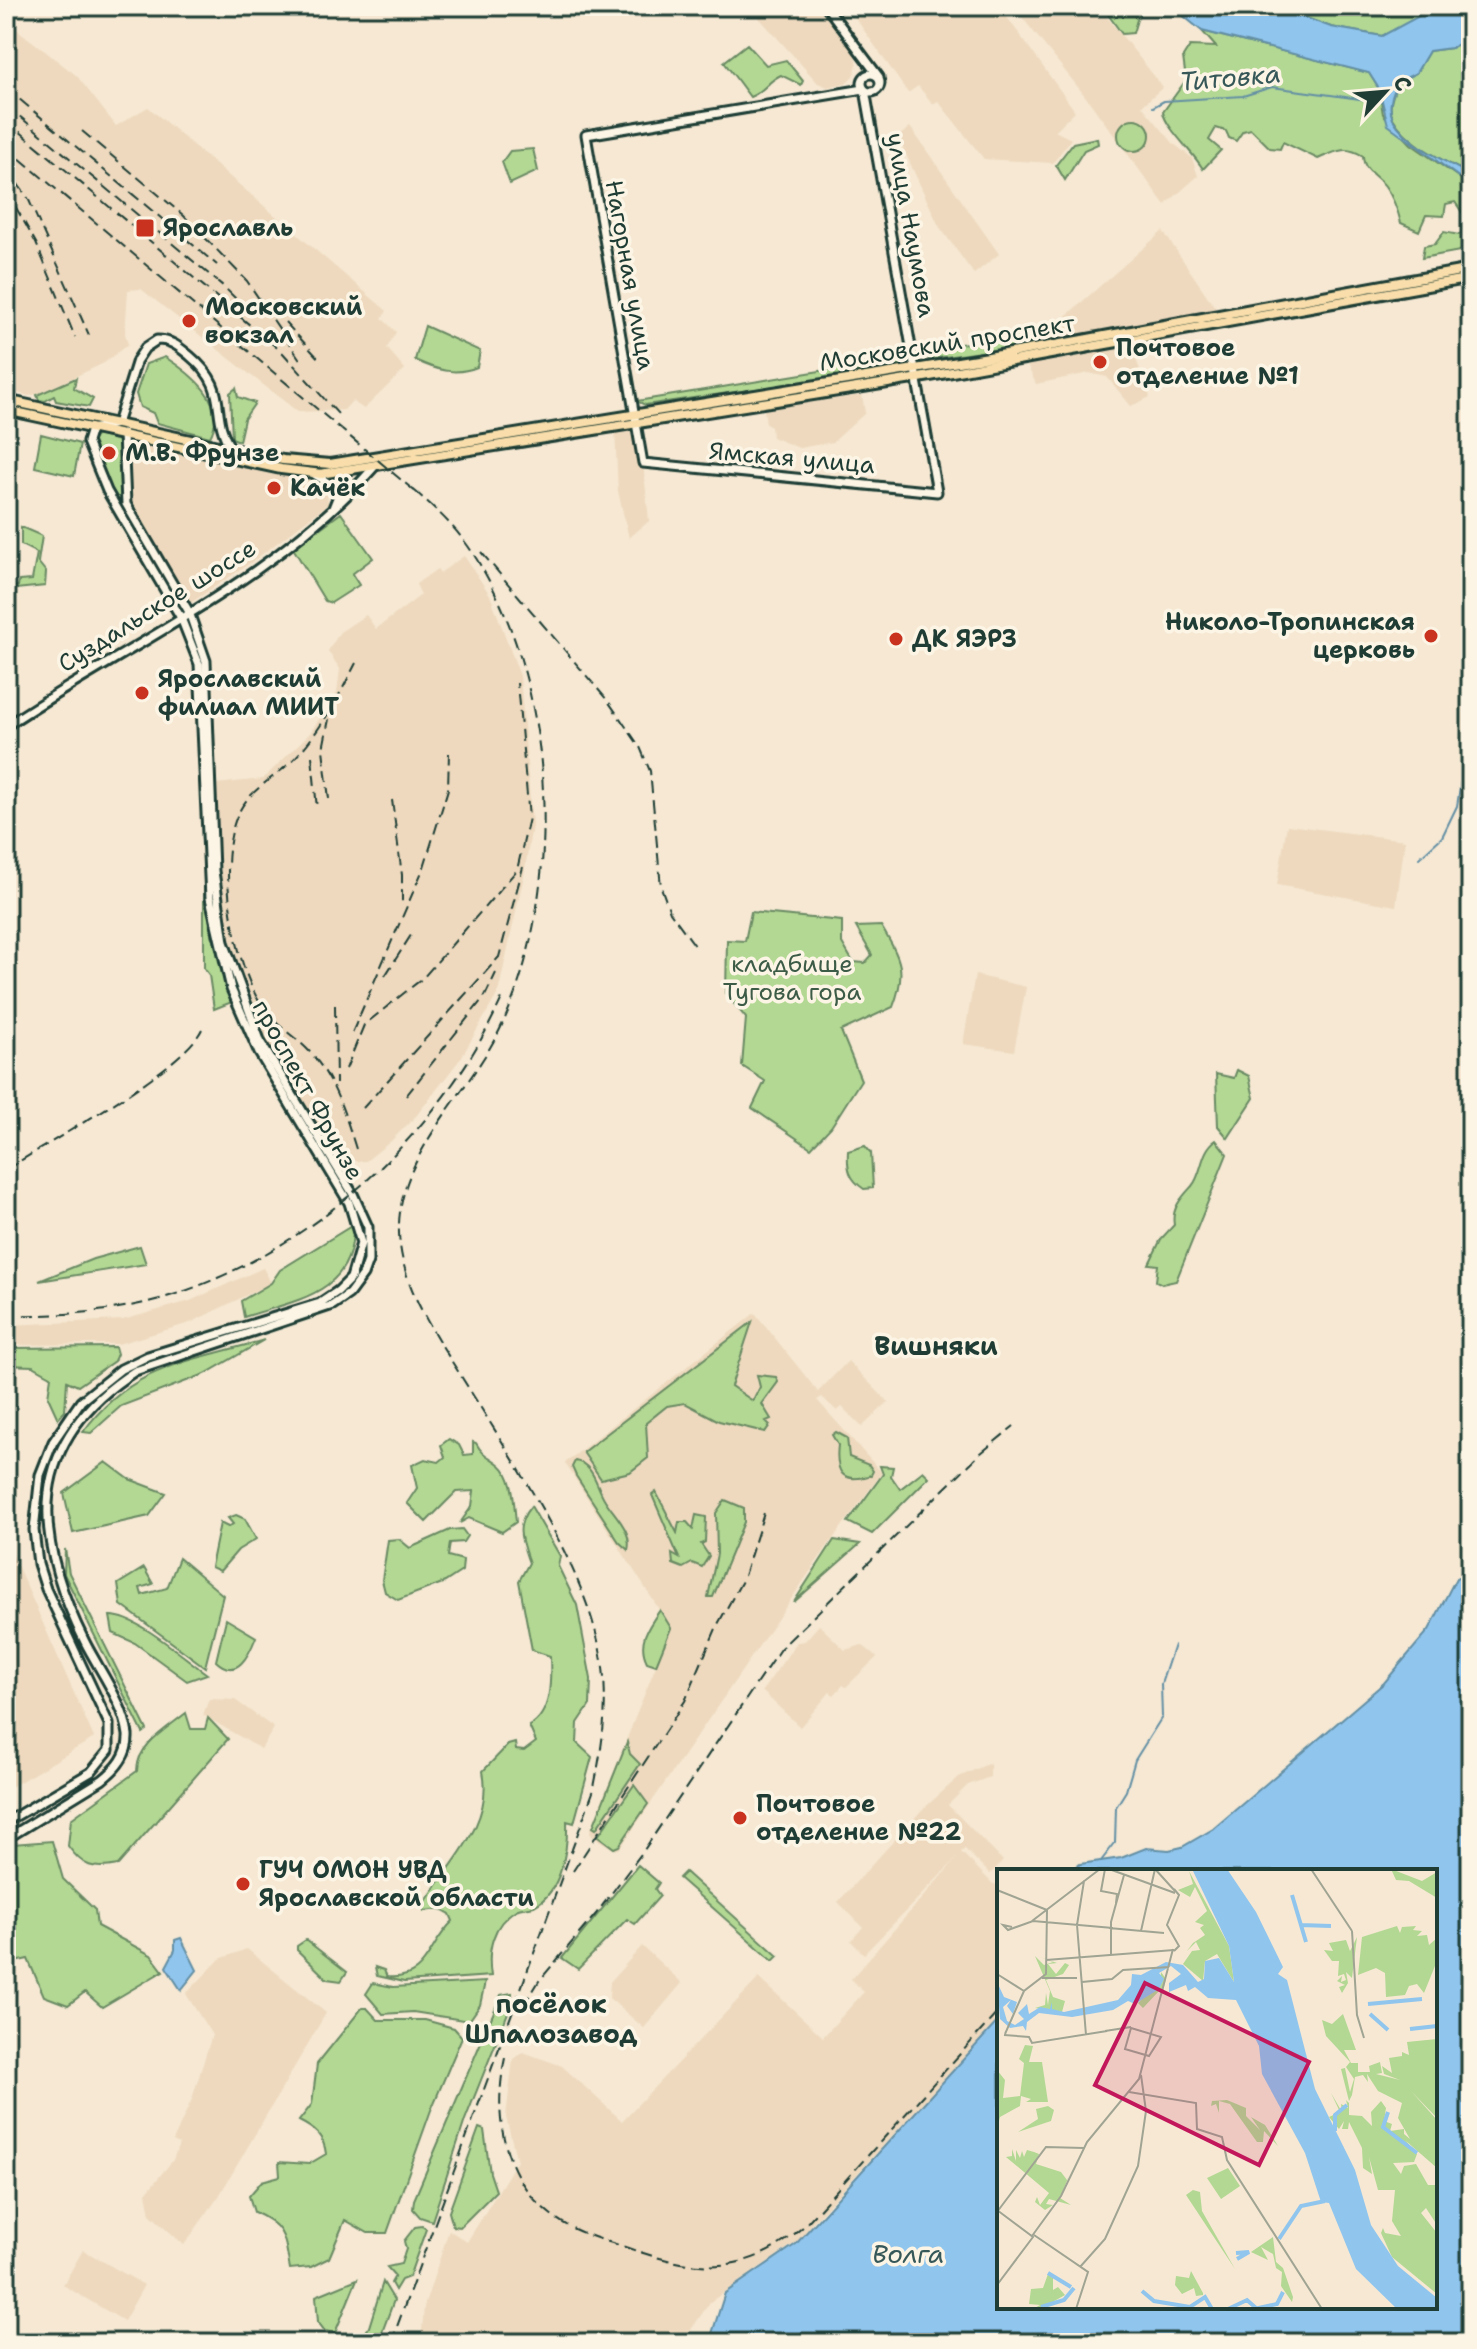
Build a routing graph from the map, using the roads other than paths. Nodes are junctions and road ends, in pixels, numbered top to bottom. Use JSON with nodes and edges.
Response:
{"nodes":[{"id":1,"x":826,"y":6,"type":"edge"},
{"id":2,"x":855,"y":46,"type":"junction"},
{"id":3,"x":879,"y":77,"type":"junction"},
{"id":4,"x":864,"y":84,"type":"junction"},
{"id":5,"x":875,"y":91,"type":"junction"},
{"id":6,"x":870,"y":106,"type":"junction"},
{"id":7,"x":1471,"y":269,"type":"edge"},
{"id":8,"x":1471,"y":278,"type":"edge"},
{"id":9,"x":918,"y":373,"type":"junction"},
{"id":10,"x":6,"y":400,"type":"edge"},
{"id":11,"x":6,"y":410,"type":"edge"},
{"id":12,"x":634,"y":418,"type":"junction"},
{"id":13,"x":117,"y":424,"type":"junction"},
{"id":14,"x":89,"y":433,"type":"junction"},
{"id":15,"x":124,"y":436,"type":"junction"},
{"id":16,"x":231,"y":449,"type":"junction"},
{"id":17,"x":643,"y":463,"type":"joint"},
{"id":18,"x":372,"y":469,"type":"junction"},
{"id":19,"x":317,"y":474,"type":"junction"},
{"id":20,"x":937,"y":492,"type":"joint"},
{"id":21,"x":326,"y":515,"type":"junction"},
{"id":22,"x":189,"y":612,"type":"junction"},
{"id":23,"x":181,"y":618,"type":"junction"},
{"id":24,"x":6,"y":726,"type":"edge"},
{"id":25,"x":6,"y":1822,"type":"edge"},
{"id":26,"x":6,"y":1839,"type":"edge"}],
"edges":[{"from":1,"to":2,"type":"main road"},
{"from":2,"to":3,"type":"main road"},
{"from":2,"to":4,"type":"main road","name":"улица Наумова"},
{"from":3,"to":4,"type":"main road"},
{"from":3,"to":5,"type":"main road","name":"улица Наумова"},
{"from":4,"to":5,"type":"main road"},
{"from":4,"to":6,"type":"main road","name":"улица Наумова"},
{"from":4,"to":12,"type":"main road","name":"Нагорная улица"},
{"from":5,"to":6,"type":"main road","name":"улица Наумова"},
{"from":6,"to":9,"type":"main road","name":"улица Наумова"},
{"from":7,"to":9,"type":"main road","name":"Московский проспект"},
{"from":8,"to":9,"type":"main road","name":"Московский проспект"},
{"from":9,"to":12,"type":"main road","name":"Московский проспект"},
{"from":9,"to":20,"type":"main road","name":"улица Наумова"},
{"from":10,"to":13,"type":"main road","name":"Московский проспект"},
{"from":11,"to":14,"type":"main road","name":"Московский проспект"},
{"from":12,"to":16,"type":"main road","name":"Московский проспект"},
{"from":12,"to":17,"type":"main road","name":"Нагорная улица"},
{"from":12,"to":18,"type":"main road","name":"Московский проспект"},
{"from":13,"to":14,"type":"main road"},
{"from":13,"to":15,"type":"main road","name":"проспект Фрунзе"},
{"from":13,"to":16,"type":"main road","name":"Московский проспект"},
{"from":13,"to":16,"type":"main road"},
{"from":14,"to":15,"type":"main road","name":"Московский проспект"},
{"from":14,"to":23,"type":"main road","name":"проспект Фрунзе"},
{"from":15,"to":19,"type":"main road","name":"Московский проспект"},
{"from":15,"to":22,"type":"main road","name":"проспект Фрунзе"},
{"from":17,"to":20,"type":"main road","name":"Ямская улица"},
{"from":18,"to":19,"type":"main road","name":"Московский проспект"},
{"from":18,"to":21,"type":"main road","name":"Суздальское шоссе"},
{"from":19,"to":21,"type":"main road"},
{"from":21,"to":22,"type":"main road","name":"Суздальское шоссе"},
{"from":22,"to":23,"type":"main road","name":"Суздальское шоссе"},
{"from":22,"to":26,"type":"main road","name":"проспект Фрунзе"},
{"from":23,"to":24,"type":"main road","name":"Суздальское шоссе"},
{"from":23,"to":25,"type":"main road","name":"проспект Фрунзе"}]}
